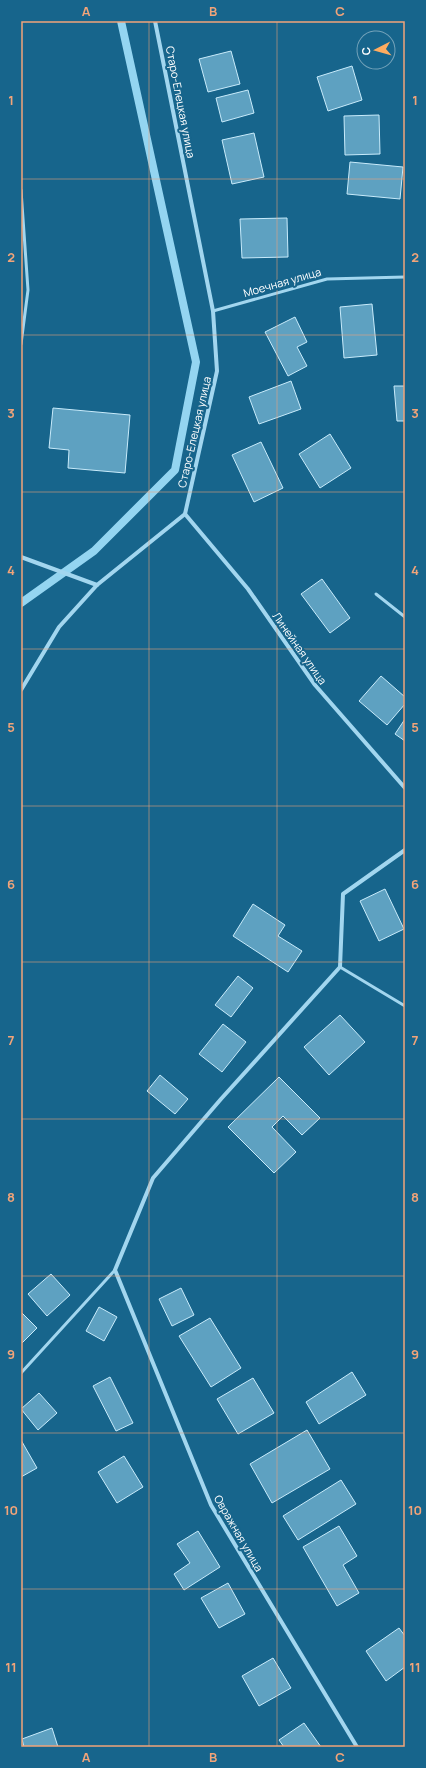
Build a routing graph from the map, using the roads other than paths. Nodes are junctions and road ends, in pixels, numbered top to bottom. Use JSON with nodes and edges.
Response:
{"nodes":[{"id":1,"x":155,"y":21,"type":"edge"},
{"id":2,"x":21,"y":190,"type":"edge"},
{"id":3,"x":405,"y":277,"type":"edge"},
{"id":4,"x":213,"y":311,"type":"junction"},
{"id":5,"x":21,"y":344,"type":"edge"},
{"id":6,"x":184,"y":514,"type":"junction"},
{"id":7,"x":21,"y":556,"type":"edge"},
{"id":8,"x":97,"y":585,"type":"junction"},
{"id":9,"x":376,"y":594,"type":"dead end"},
{"id":10,"x":405,"y":617,"type":"edge"},
{"id":11,"x":21,"y":690,"type":"edge"},
{"id":12,"x":405,"y":788,"type":"edge"},
{"id":13,"x":405,"y":850,"type":"edge"},
{"id":14,"x":340,"y":967,"type":"junction"},
{"id":15,"x":405,"y":1006,"type":"edge"},
{"id":16,"x":115,"y":1270,"type":"junction"},
{"id":17,"x":21,"y":1373,"type":"edge"},
{"id":18,"x":357,"y":1747,"type":"edge"}],
"edges":[{"from":1,"to":4,"type":"street","name":"Старо-Елецкая улица"},
{"from":2,"to":5,"type":"lane"},
{"from":3,"to":4,"type":"lane","name":"Моечная улица"},
{"from":4,"to":6,"type":"street","name":"Старо-Елецкая улица"},
{"from":6,"to":8,"type":"street"},
{"from":6,"to":12,"type":"street","name":"Линейная улица"},
{"from":7,"to":8,"type":"street"},
{"from":8,"to":11,"type":"street"},
{"from":9,"to":10,"type":"lane"},
{"from":13,"to":14,"type":"street"},
{"from":14,"to":15,"type":"lane"},
{"from":14,"to":16,"type":"street"},
{"from":16,"to":17,"type":"lane"},
{"from":16,"to":18,"type":"street","name":"Овражная улица"}]}
